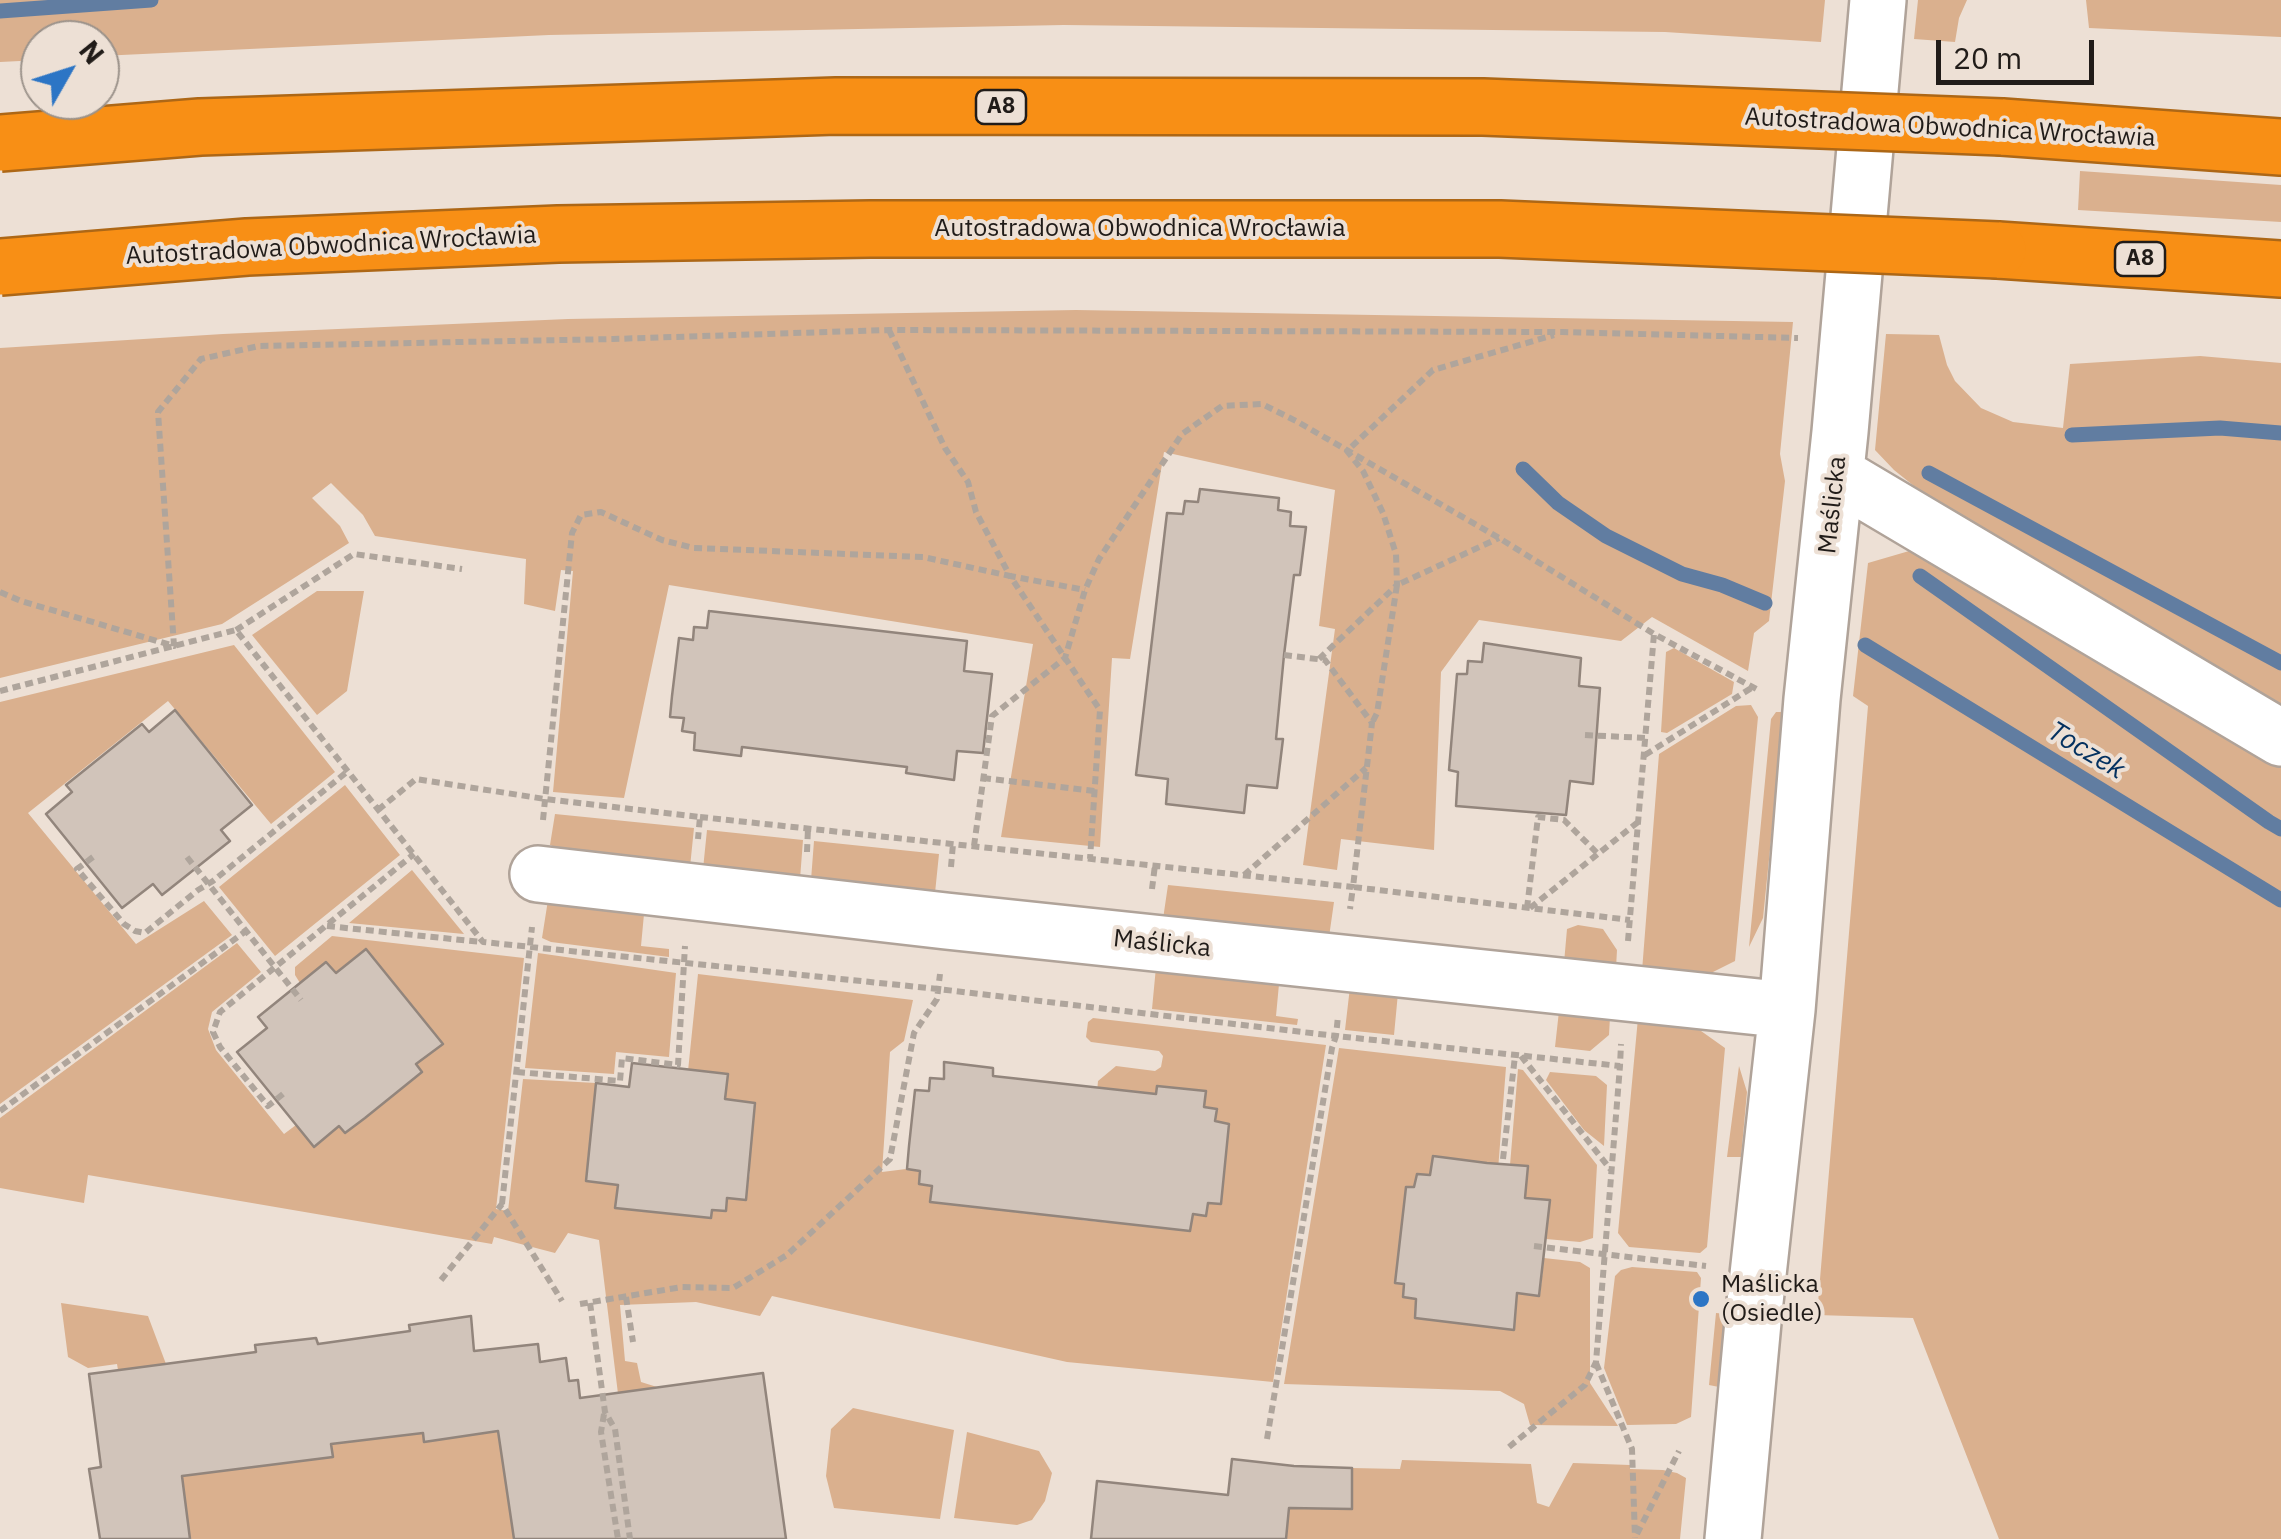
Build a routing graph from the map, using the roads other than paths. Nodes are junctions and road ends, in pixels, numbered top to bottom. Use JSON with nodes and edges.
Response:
{"nodes":[{"id":1,"x":1878,"y":0,"type":"edge"},
{"id":2,"x":0,"y":143,"type":"edge"},
{"id":3,"x":2281,"y":147,"type":"edge"},
{"id":4,"x":0,"y":267,"type":"edge"},
{"id":5,"x":2281,"y":269,"type":"edge"},
{"id":6,"x":1836,"y":474,"type":"junction"},
{"id":7,"x":2281,"y":738,"type":"edge"},
{"id":8,"x":538,"y":874,"type":"road end"},
{"id":9,"x":1787,"y":1010,"type":"junction"},
{"id":10,"x":1733,"y":1539,"type":"edge"}],
"edges":[{"from":1,"to":6,"type":"street","name":"Maślicka"},
{"from":2,"to":3,"type":"highway","name":"Autostradowa Obwodnica Wrocławia","number":"A8","bridge":true},
{"from":4,"to":5,"type":"highway","name":"Autostradowa Obwodnica Wrocławia","number":"A8","bridge":true},
{"from":6,"to":7,"type":"street"},
{"from":6,"to":9,"type":"street","name":"Maślicka"},
{"from":8,"to":9,"type":"street","name":"Maślicka"},
{"from":9,"to":10,"type":"street","name":"Maślicka"}]}
